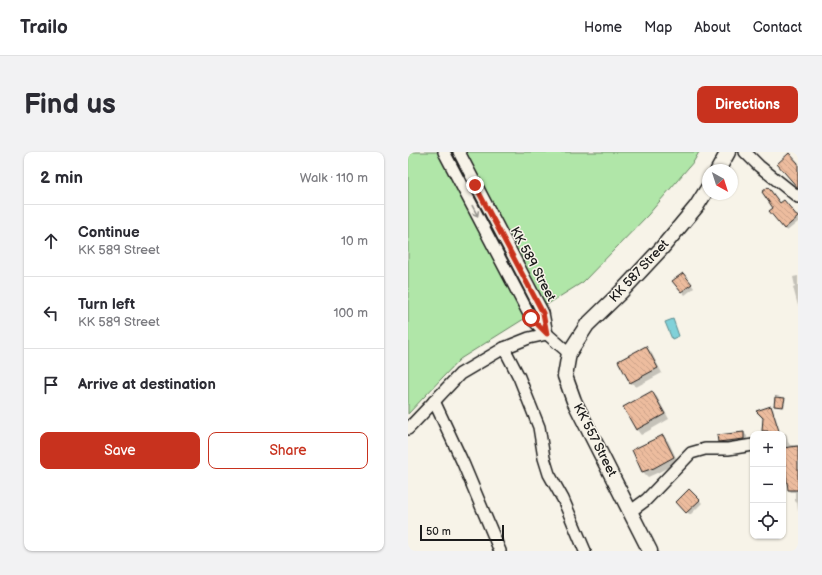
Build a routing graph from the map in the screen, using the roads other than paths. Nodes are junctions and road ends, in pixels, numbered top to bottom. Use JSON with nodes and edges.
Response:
{"nodes":[{"id":1,"x":444,"y":152,"type":"edge"},
{"id":2,"x":459,"y":152,"type":"edge"},
{"id":3,"x":728,"y":152,"type":"edge"},
{"id":4,"x":745,"y":152,"type":"edge"},
{"id":5,"x":721,"y":164,"type":"edge"},
{"id":6,"x":798,"y":197,"type":"edge"},
{"id":7,"x":702,"y":198,"type":"edge"},
{"id":8,"x":547,"y":334,"type":"junction"},
{"id":9,"x":504,"y":348,"type":"junction"},
{"id":10,"x":570,"y":353,"type":"junction"},
{"id":11,"x":434,"y":401,"type":"junction"},
{"id":12,"x":408,"y":428,"type":"edge"},
{"id":13,"x":750,"y":445,"type":"edge"},
{"id":14,"x":631,"y":511,"type":"junction"},
{"id":15,"x":500,"y":551,"type":"edge"},
{"id":16,"x":585,"y":551,"type":"edge"},
{"id":17,"x":650,"y":551,"type":"edge"}],
"edges":[{"from":1,"to":8,"type":"street","name":"KK 589 Street","one_way":true},
{"from":2,"to":8,"type":"street","name":"KK 589 Street"},
{"from":3,"to":5,"type":"street"},
{"from":4,"to":6,"type":"street"},
{"from":7,"to":10,"type":"street","name":"KK 587 Street"},
{"from":8,"to":9,"type":"street"},
{"from":8,"to":10,"type":"street"},
{"from":9,"to":11,"type":"street"},
{"from":9,"to":16,"type":"street"},
{"from":10,"to":14,"type":"street","name":"KK 557 Street"},
{"from":11,"to":12,"type":"street"},
{"from":11,"to":15,"type":"street"},
{"from":13,"to":14,"type":"street"},
{"from":14,"to":17,"type":"street","name":"KK 557 Street"}]}
